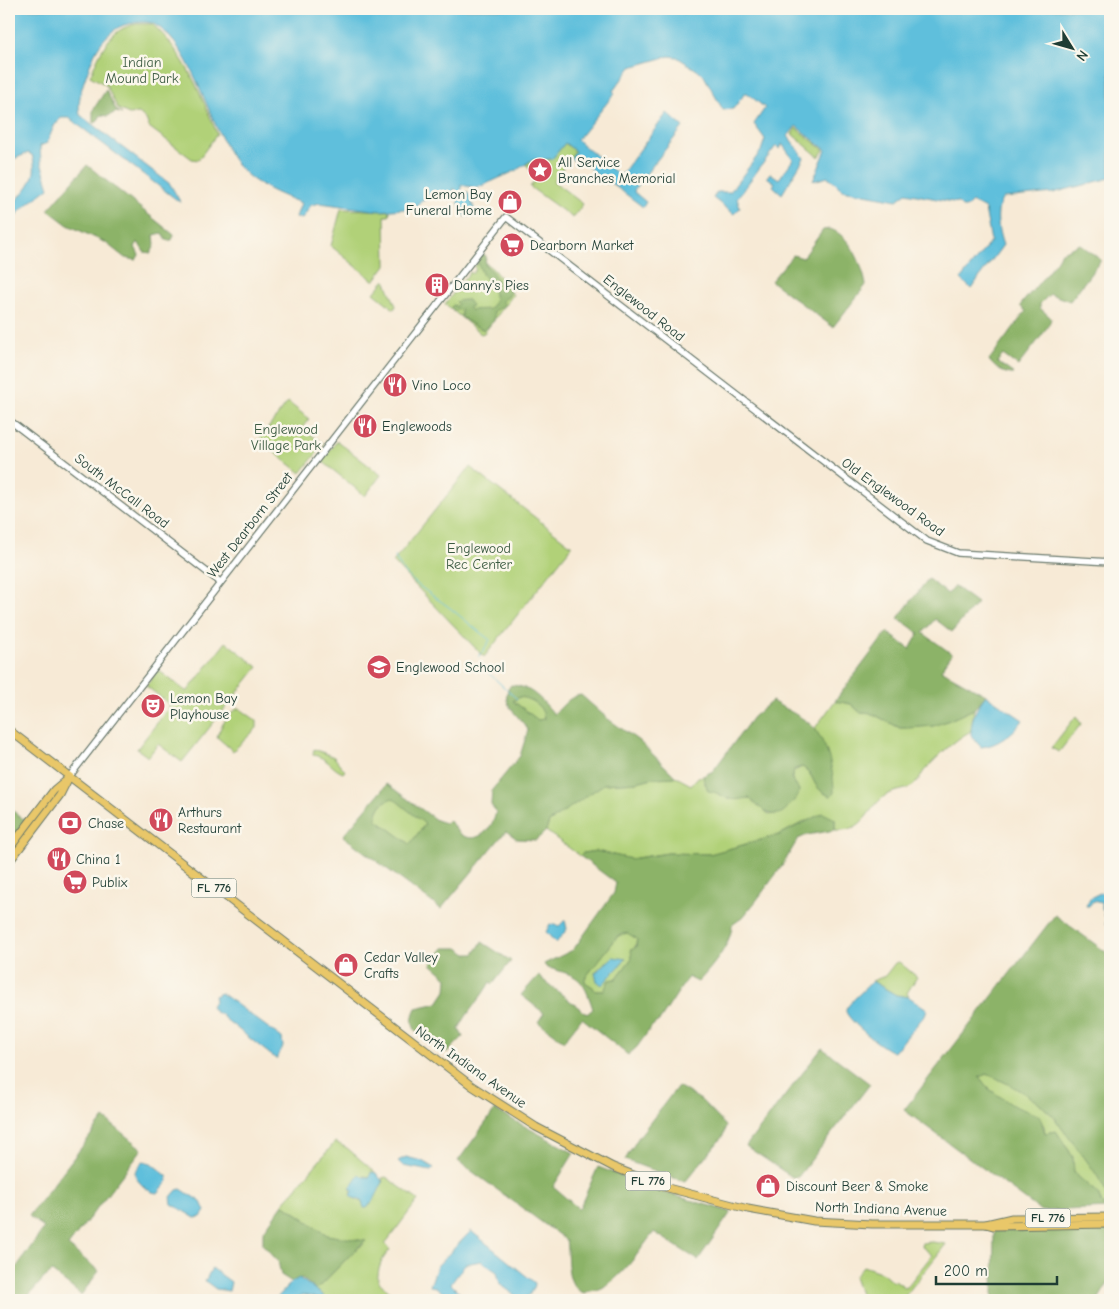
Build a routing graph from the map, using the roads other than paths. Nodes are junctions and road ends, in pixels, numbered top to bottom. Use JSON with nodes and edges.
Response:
{"nodes":[{"id":1,"x":506,"y":217,"type":"joint"},
{"id":2,"x":767,"y":418,"type":"joint"},
{"id":3,"x":9,"y":420,"type":"edge"},
{"id":4,"x":1110,"y":562,"type":"edge"},
{"id":5,"x":220,"y":582,"type":"junction"},
{"id":6,"x":9,"y":730,"type":"edge"},
{"id":7,"x":69,"y":777,"type":"junction"},
{"id":8,"x":9,"y":849,"type":"edge"},
{"id":9,"x":9,"y":862,"type":"edge"},
{"id":10,"x":1110,"y":1217,"type":"edge"},
{"id":11,"x":986,"y":1224,"type":"junction"},
{"id":12,"x":1110,"y":1224,"type":"edge"}],
"edges":[{"from":1,"to":2,"type":"street","name":"Englewood Road"},
{"from":1,"to":5,"type":"street","name":"West Dearborn Street"},
{"from":2,"to":4,"type":"street","name":"Old Englewood Road"},
{"from":3,"to":5,"type":"street","name":"South McCall Road"},
{"from":5,"to":7,"type":"street","name":"West Dearborn Street"},
{"from":6,"to":7,"type":"main road","number":"FL 776"},
{"from":7,"to":8,"type":"main road"},
{"from":7,"to":9,"type":"main road"},
{"from":7,"to":11,"type":"main road","name":"North Indiana Avenue","number":"FL 776"},
{"from":10,"to":11,"type":"main road","name":"North Indiana Avenue","number":"FL 776"},
{"from":11,"to":12,"type":"main road","name":"North Indiana Avenue","number":"FL 776"}]}
